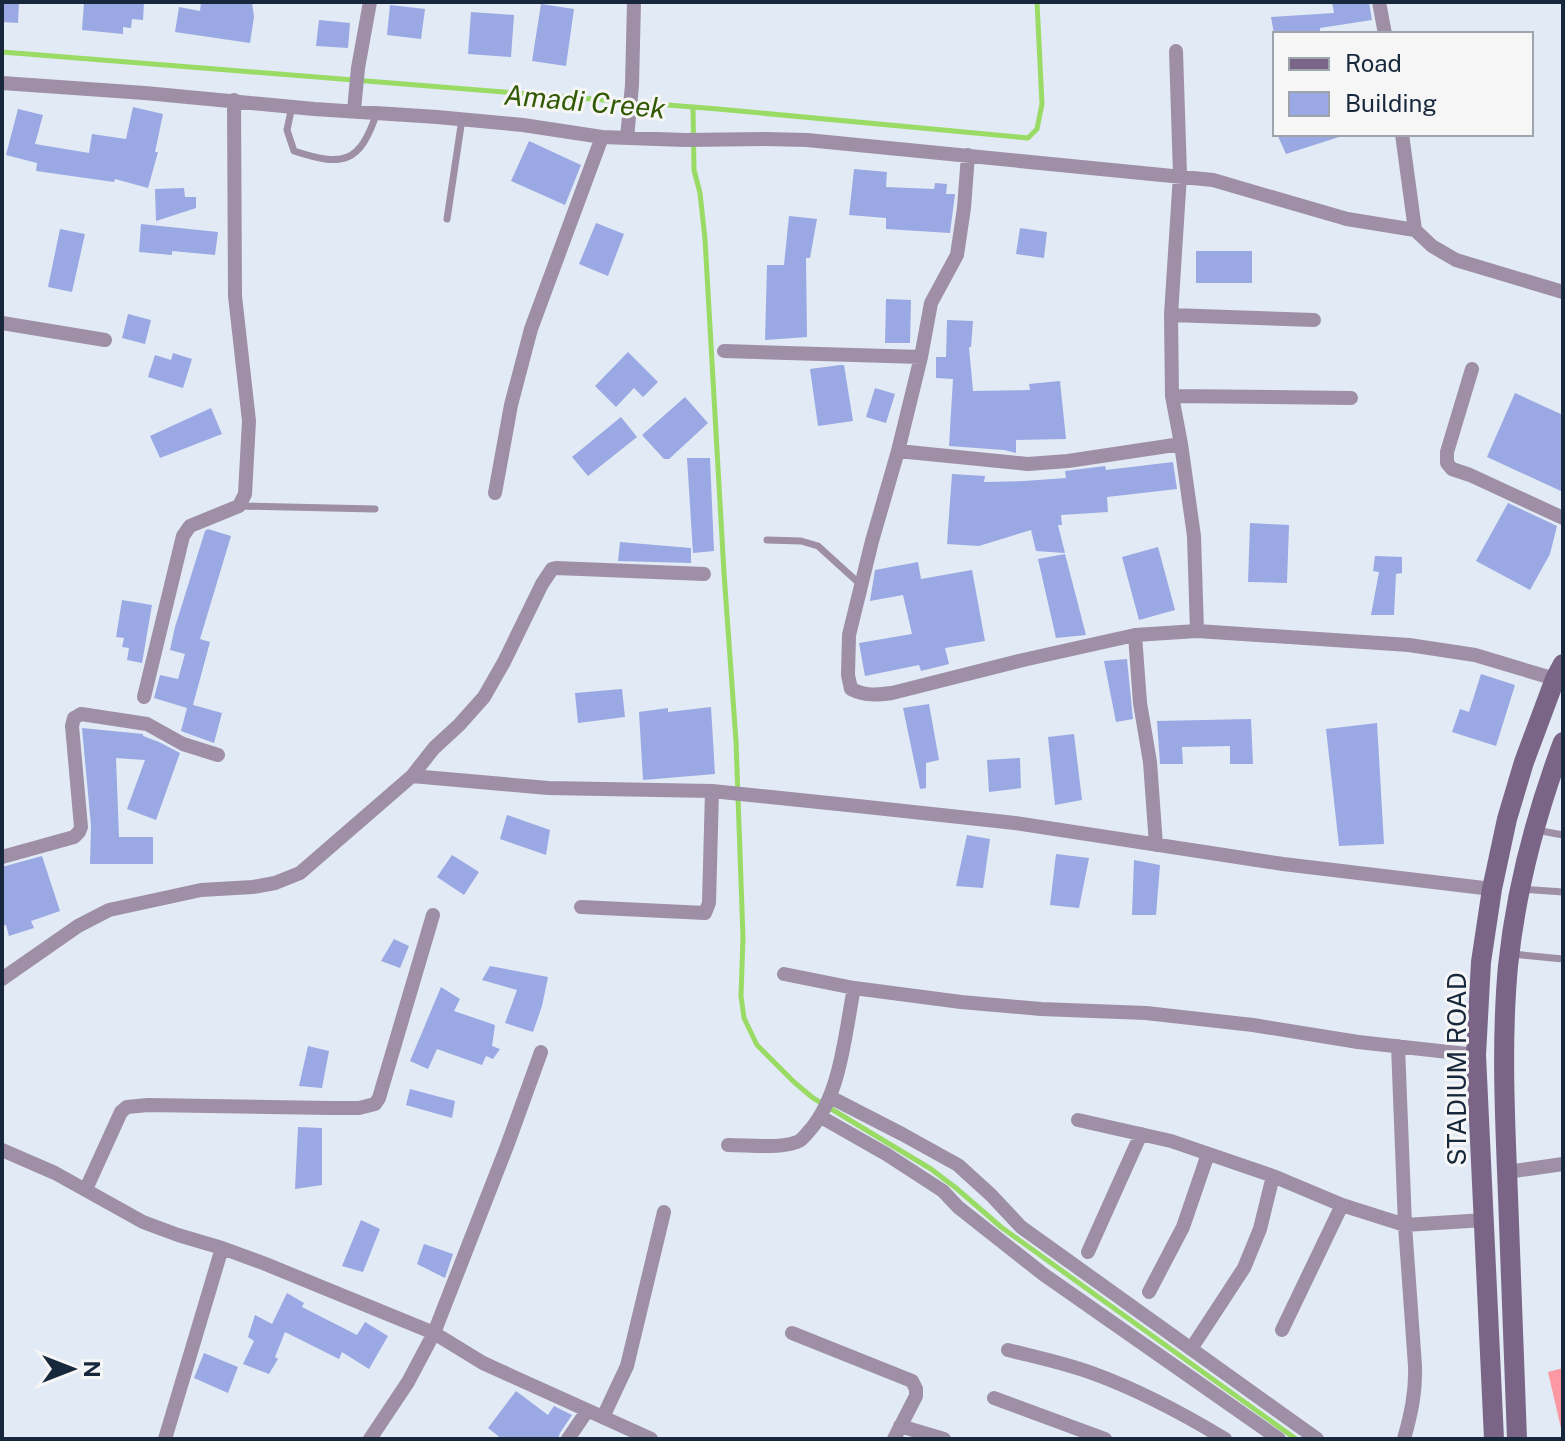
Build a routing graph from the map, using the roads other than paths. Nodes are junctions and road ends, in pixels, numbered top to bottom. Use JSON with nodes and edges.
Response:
{"nodes":[{"id":1,"x":370,"y":2,"type":"edge"},
{"id":2,"x":634,"y":2,"type":"edge"},
{"id":3,"x":1379,"y":2,"type":"edge"},
{"id":4,"x":1385,"y":32,"type":"edge"},
{"id":5,"x":1176,"y":51,"type":"dead end"},
{"id":6,"x":2,"y":83,"type":"edge"},
{"id":7,"x":234,"y":100,"type":"junction"},
{"id":8,"x":292,"y":106,"type":"junction"},
{"id":9,"x":354,"y":110,"type":"junction"},
{"id":10,"x":377,"y":112,"type":"junction"},
{"id":11,"x":462,"y":119,"type":"junction"},
{"id":12,"x":628,"y":131,"type":"junction"},
{"id":13,"x":1402,"y":136,"type":"edge"},
{"id":14,"x":602,"y":137,"type":"junction"},
{"id":15,"x":968,"y":155,"type":"junction"},
{"id":16,"x":1180,"y":175,"type":"junction"},
{"id":17,"x":447,"y":219,"type":"dead end"},
{"id":18,"x":1415,"y":230,"type":"junction"},
{"id":19,"x":1563,"y":292,"type":"edge"},
{"id":20,"x":1171,"y":315,"type":"junction"},
{"id":21,"x":1314,"y":320,"type":"dead end"},
{"id":22,"x":3,"y":326,"type":"edge"},
{"id":23,"x":105,"y":340,"type":"dead end"},
{"id":24,"x":724,"y":351,"type":"dead end"},
{"id":25,"x":921,"y":357,"type":"junction"},
{"id":26,"x":1472,"y":369,"type":"dead end"},
{"id":27,"x":1172,"y":396,"type":"junction"},
{"id":28,"x":1351,"y":398,"type":"dead end"},
{"id":29,"x":1181,"y":444,"type":"junction"},
{"id":30,"x":898,"y":451,"type":"junction"},
{"id":31,"x":495,"y":493,"type":"dead end"},
{"id":32,"x":239,"y":506,"type":"junction"},
{"id":33,"x":375,"y":509,"type":"dead end"},
{"id":34,"x":1563,"y":518,"type":"edge"},
{"id":35,"x":767,"y":540,"type":"dead end"},
{"id":36,"x":704,"y":574,"type":"dead end"},
{"id":37,"x":861,"y":585,"type":"junction"},
{"id":38,"x":1197,"y":631,"type":"junction"},
{"id":39,"x":1135,"y":635,"type":"junction"},
{"id":40,"x":1559,"y":671,"type":"edge"},
{"id":41,"x":144,"y":697,"type":"dead end"},
{"id":42,"x":1563,"y":742,"type":"edge"},
{"id":43,"x":218,"y":755,"type":"dead end"},
{"id":44,"x":1524,"y":762,"type":"junction"},
{"id":45,"x":1552,"y":773,"type":"junction"},
{"id":46,"x":412,"y":776,"type":"junction"},
{"id":47,"x":719,"y":792,"type":"junction"},
{"id":48,"x":1534,"y":829,"type":"junction"},
{"id":49,"x":1563,"y":835,"type":"edge"},
{"id":50,"x":1156,"y":845,"type":"junction"},
{"id":51,"x":2,"y":857,"type":"edge"},
{"id":52,"x":1492,"y":889,"type":"junction"},
{"id":53,"x":1520,"y":889,"type":"junction"},
{"id":54,"x":1563,"y":892,"type":"edge"},
{"id":55,"x":581,"y":907,"type":"dead end"},
{"id":56,"x":433,"y":915,"type":"dead end"},
{"id":57,"x":1510,"y":954,"type":"junction"},
{"id":58,"x":1563,"y":959,"type":"edge"},
{"id":59,"x":784,"y":974,"type":"dead end"},
{"id":60,"x":2,"y":979,"type":"edge"},
{"id":61,"x":854,"y":988,"type":"junction"},
{"id":62,"x":1398,"y":1046,"type":"junction"},
{"id":63,"x":541,"y":1052,"type":"dead end"},
{"id":64,"x":1476,"y":1055,"type":"junction"},
{"id":65,"x":830,"y":1097,"type":"junction"},
{"id":66,"x":821,"y":1117,"type":"junction"},
{"id":67,"x":1078,"y":1120,"type":"dead end"},
{"id":68,"x":1141,"y":1134,"type":"junction"},
{"id":69,"x":728,"y":1145,"type":"dead end"},
{"id":70,"x":2,"y":1150,"type":"edge"},
{"id":71,"x":1208,"y":1154,"type":"junction"},
{"id":72,"x":1563,"y":1164,"type":"edge"},
{"id":73,"x":1507,"y":1172,"type":"junction"},
{"id":74,"x":1273,"y":1176,"type":"junction"},
{"id":75,"x":86,"y":1189,"type":"junction"},
{"id":76,"x":1342,"y":1205,"type":"junction"},
{"id":77,"x":664,"y":1212,"type":"dead end"},
{"id":78,"x":1485,"y":1220,"type":"junction"},
{"id":79,"x":1405,"y":1225,"type":"junction"},
{"id":80,"x":222,"y":1248,"type":"junction"},
{"id":81,"x":1088,"y":1252,"type":"dead end"},
{"id":82,"x":1149,"y":1292,"type":"dead end"},
{"id":83,"x":1282,"y":1330,"type":"dead end"},
{"id":84,"x":434,"y":1333,"type":"junction"},
{"id":85,"x":792,"y":1333,"type":"dead end"},
{"id":86,"x":1191,"y":1349,"type":"junction"},
{"id":87,"x":1008,"y":1350,"type":"dead end"},
{"id":88,"x":994,"y":1398,"type":"dead end"},
{"id":89,"x":587,"y":1411,"type":"junction"},
{"id":90,"x":603,"y":1417,"type":"junction"},
{"id":91,"x":897,"y":1433,"type":"edge"},
{"id":92,"x":165,"y":1439,"type":"edge"},
{"id":93,"x":370,"y":1439,"type":"edge"},
{"id":94,"x":568,"y":1439,"type":"edge"},
{"id":95,"x":651,"y":1439,"type":"edge"},
{"id":96,"x":944,"y":1439,"type":"edge"},
{"id":97,"x":1105,"y":1439,"type":"edge"},
{"id":98,"x":1225,"y":1439,"type":"edge"},
{"id":99,"x":1279,"y":1439,"type":"edge"},
{"id":100,"x":1317,"y":1439,"type":"edge"},
{"id":101,"x":1404,"y":1439,"type":"edge"},
{"id":102,"x":1494,"y":1439,"type":"edge"},
{"id":103,"x":1517,"y":1439,"type":"edge"}],
"edges":[{"from":1,"to":9,"type":"street"},
{"from":2,"to":12,"type":"street"},
{"from":3,"to":4,"type":"street"},
{"from":5,"to":16,"type":"street"},
{"from":6,"to":7,"type":"street"},
{"from":7,"to":8,"type":"street"},
{"from":7,"to":32,"type":"street"},
{"from":8,"to":9,"type":"street"},
{"from":8,"to":10,"type":"lane"},
{"from":9,"to":10,"type":"street"},
{"from":10,"to":11,"type":"street"},
{"from":11,"to":14,"type":"street"},
{"from":11,"to":17,"type":"lane"},
{"from":12,"to":14,"type":"street"},
{"from":12,"to":15,"type":"street"},
{"from":13,"to":18,"type":"street"},
{"from":14,"to":31,"type":"street"},
{"from":15,"to":16,"type":"street"},
{"from":15,"to":25,"type":"street"},
{"from":16,"to":18,"type":"street"},
{"from":16,"to":20,"type":"street"},
{"from":18,"to":19,"type":"street"},
{"from":20,"to":21,"type":"street"},
{"from":20,"to":27,"type":"street"},
{"from":22,"to":23,"type":"street"},
{"from":24,"to":25,"type":"street"},
{"from":25,"to":30,"type":"street"},
{"from":26,"to":34,"type":"street"},
{"from":27,"to":28,"type":"street"},
{"from":27,"to":29,"type":"street"},
{"from":29,"to":30,"type":"street"},
{"from":29,"to":38,"type":"street"},
{"from":30,"to":37,"type":"street"},
{"from":32,"to":33,"type":"lane"},
{"from":32,"to":41,"type":"street"},
{"from":35,"to":37,"type":"lane"},
{"from":36,"to":46,"type":"street"},
{"from":37,"to":39,"type":"street"},
{"from":38,"to":39,"type":"street"},
{"from":38,"to":40,"type":"street"},
{"from":39,"to":50,"type":"street"},
{"from":40,"to":44,"type":"main road","name":"STADIUM ROAD"},
{"from":42,"to":45,"type":"main road","name":"STADIUM ROAD"},
{"from":43,"to":51,"type":"street"},
{"from":44,"to":45,"type":"main road"},
{"from":44,"to":52,"type":"main road","name":"STADIUM ROAD"},
{"from":45,"to":48,"type":"main road","name":"STADIUM ROAD"},
{"from":46,"to":47,"type":"street"},
{"from":46,"to":60,"type":"street"},
{"from":47,"to":50,"type":"street"},
{"from":47,"to":55,"type":"street"},
{"from":48,"to":49,"type":"lane"},
{"from":48,"to":53,"type":"main road","name":"STADIUM ROAD"},
{"from":50,"to":52,"type":"street"},
{"from":52,"to":64,"type":"main road","name":"STADIUM ROAD"},
{"from":53,"to":54,"type":"lane"},
{"from":53,"to":57,"type":"main road","name":"STADIUM ROAD"},
{"from":56,"to":75,"type":"street"},
{"from":57,"to":58,"type":"lane"},
{"from":57,"to":73,"type":"main road","name":"STADIUM ROAD"},
{"from":59,"to":61,"type":"street"},
{"from":61,"to":62,"type":"street"},
{"from":61,"to":65,"type":"street"},
{"from":62,"to":64,"type":"street"},
{"from":62,"to":79,"type":"street"},
{"from":63,"to":84,"type":"street"},
{"from":64,"to":78,"type":"main road","name":"STADIUM ROAD"},
{"from":65,"to":66,"type":"street"},
{"from":65,"to":86,"type":"street"},
{"from":66,"to":69,"type":"street"},
{"from":66,"to":99,"type":"street"},
{"from":67,"to":68,"type":"street"},
{"from":68,"to":71,"type":"street"},
{"from":68,"to":81,"type":"street"},
{"from":70,"to":75,"type":"street"},
{"from":71,"to":74,"type":"street"},
{"from":71,"to":82,"type":"street"},
{"from":72,"to":73,"type":"street"},
{"from":73,"to":103,"type":"main road","name":"STADIUM ROAD"},
{"from":74,"to":76,"type":"street"},
{"from":74,"to":86,"type":"street"},
{"from":75,"to":80,"type":"street"},
{"from":76,"to":79,"type":"street"},
{"from":76,"to":83,"type":"street"},
{"from":77,"to":90,"type":"street"},
{"from":78,"to":79,"type":"street"},
{"from":78,"to":102,"type":"main road","name":"STADIUM ROAD"},
{"from":79,"to":101,"type":"street"},
{"from":80,"to":84,"type":"street"},
{"from":80,"to":92,"type":"street"},
{"from":84,"to":89,"type":"street"},
{"from":84,"to":93,"type":"street"},
{"from":85,"to":91,"type":"street"},
{"from":86,"to":100,"type":"street"},
{"from":87,"to":98,"type":"street"},
{"from":88,"to":97,"type":"street"},
{"from":89,"to":90,"type":"street"},
{"from":89,"to":94,"type":"street"},
{"from":90,"to":95,"type":"street"},
{"from":91,"to":96,"type":"street"}]}
